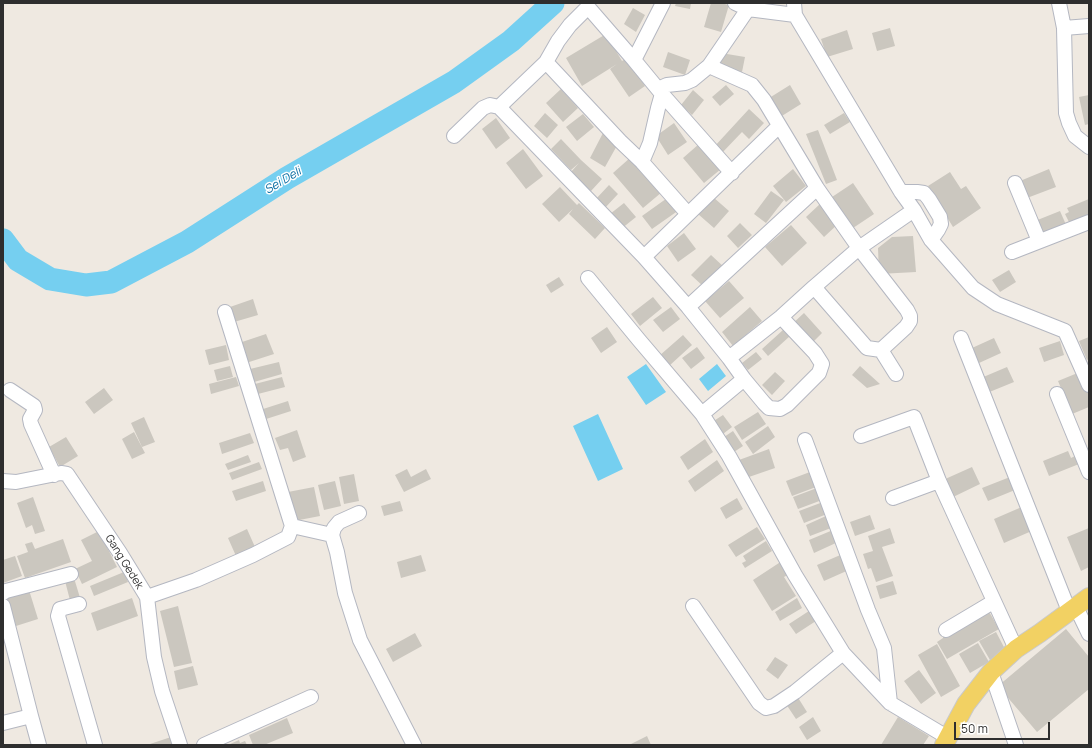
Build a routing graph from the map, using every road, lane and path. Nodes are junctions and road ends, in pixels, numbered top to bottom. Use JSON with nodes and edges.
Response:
{"nodes":[{"id":1,"x":663,"y":3,"type":"edge"},
{"id":2,"x":1058,"y":3,"type":"edge"},
{"id":3,"x":589,"y":5,"type":"edge"},
{"id":4,"x":741,"y":6,"type":"edge"},
{"id":5,"x":795,"y":9,"type":"edge"},
{"id":6,"x":1089,"y":26,"type":"edge"},
{"id":7,"x":1064,"y":28,"type":"junction"},
{"id":8,"x":634,"y":60,"type":"junction"},
{"id":9,"x":546,"y":62,"type":"junction"},
{"id":10,"x":709,"y":66,"type":"junction"},
{"id":11,"x":660,"y":92,"type":"junction"},
{"id":12,"x":499,"y":107,"type":"junction"},
{"id":13,"x":779,"y":126,"type":"junction"},
{"id":14,"x":454,"y":136,"type":"dead end"},
{"id":15,"x":1089,"y":147,"type":"edge"},
{"id":16,"x":642,"y":162,"type":"junction"},
{"id":17,"x":732,"y":173,"type":"junction"},
{"id":18,"x":1015,"y":183,"type":"dead end"},
{"id":19,"x":817,"y":188,"type":"junction"},
{"id":20,"x":901,"y":192,"type":"junction"},
{"id":21,"x":914,"y":210,"type":"junction"},
{"id":22,"x":688,"y":214,"type":"junction"},
{"id":23,"x":1089,"y":222,"type":"edge"},
{"id":24,"x":931,"y":240,"type":"junction"},
{"id":25,"x":1039,"y":241,"type":"junction"},
{"id":26,"x":859,"y":248,"type":"junction"},
{"id":27,"x":1012,"y":252,"type":"dead end"},
{"id":28,"x":644,"y":258,"type":"junction"},
{"id":29,"x":588,"y":278,"type":"dead end"},
{"id":30,"x":814,"y":287,"type":"junction"},
{"id":31,"x":688,"y":307,"type":"junction"},
{"id":32,"x":225,"y":312,"type":"dead end"},
{"id":33,"x":781,"y":317,"type":"junction"},
{"id":34,"x":961,"y":338,"type":"dead end"},
{"id":35,"x":881,"y":350,"type":"junction"},
{"id":36,"x":729,"y":358,"type":"junction"},
{"id":37,"x":896,"y":374,"type":"dead end"},
{"id":38,"x":744,"y":379,"type":"junction"},
{"id":39,"x":1089,"y":385,"type":"edge"},
{"id":40,"x":10,"y":390,"type":"dead end"},
{"id":41,"x":1057,"y":394,"type":"dead end"},
{"id":42,"x":702,"y":414,"type":"junction"},
{"id":43,"x":861,"y":436,"type":"dead end"},
{"id":44,"x":805,"y":440,"type":"dead end"},
{"id":45,"x":1089,"y":472,"type":"edge"},
{"id":46,"x":54,"y":475,"type":"junction"},
{"id":47,"x":939,"y":480,"type":"junction"},
{"id":48,"x":3,"y":481,"type":"edge"},
{"id":49,"x":893,"y":498,"type":"dead end"},
{"id":50,"x":359,"y":513,"type":"dead end"},
{"id":51,"x":292,"y":526,"type":"junction"},
{"id":52,"x":332,"y":535,"type":"junction"},
{"id":53,"x":71,"y":574,"type":"dead end"},
{"id":54,"x":3,"y":593,"type":"edge"},
{"id":55,"x":147,"y":597,"type":"junction"},
{"id":56,"x":993,"y":602,"type":"junction"},
{"id":57,"x":79,"y":604,"type":"dead end"},
{"id":58,"x":1078,"y":605,"type":"edge"},
{"id":59,"x":3,"y":606,"type":"edge"},
{"id":60,"x":693,"y":606,"type":"dead end"},
{"id":61,"x":946,"y":630,"type":"dead end"},
{"id":62,"x":1089,"y":634,"type":"edge"},
{"id":63,"x":7,"y":639,"type":"edge"},
{"id":64,"x":1016,"y":649,"type":"junction"},
{"id":65,"x":843,"y":653,"type":"junction"},
{"id":66,"x":991,"y":672,"type":"junction"},
{"id":67,"x":311,"y":697,"type":"dead end"},
{"id":68,"x":890,"y":703,"type":"junction"},
{"id":69,"x":31,"y":716,"type":"junction"},
{"id":70,"x":3,"y":724,"type":"edge"},
{"id":71,"x":945,"y":741,"type":"edge"},
{"id":72,"x":39,"y":745,"type":"edge"},
{"id":73,"x":95,"y":745,"type":"edge"},
{"id":74,"x":180,"y":745,"type":"edge"},
{"id":75,"x":204,"y":745,"type":"edge"},
{"id":76,"x":414,"y":745,"type":"edge"},
{"id":77,"x":1016,"y":745,"type":"edge"}],
"edges":[{"from":1,"to":8,"type":"street"},
{"from":2,"to":7,"type":"street"},
{"from":3,"to":8,"type":"street"},
{"from":3,"to":9,"type":"street"},
{"from":4,"to":5,"type":"street"},
{"from":4,"to":10,"type":"street"},
{"from":5,"to":20,"type":"street"},
{"from":6,"to":7,"type":"street"},
{"from":7,"to":15,"type":"street"},
{"from":8,"to":11,"type":"street"},
{"from":9,"to":12,"type":"street"},
{"from":9,"to":16,"type":"street"},
{"from":10,"to":11,"type":"street"},
{"from":10,"to":13,"type":"street"},
{"from":11,"to":16,"type":"street"},
{"from":11,"to":17,"type":"street"},
{"from":12,"to":14,"type":"street"},
{"from":12,"to":28,"type":"street"},
{"from":13,"to":17,"type":"street"},
{"from":13,"to":19,"type":"street"},
{"from":16,"to":22,"type":"street"},
{"from":17,"to":22,"type":"street"},
{"from":18,"to":25,"type":"street"},
{"from":19,"to":26,"type":"street"},
{"from":19,"to":31,"type":"street"},
{"from":20,"to":21,"type":"street"},
{"from":20,"to":24,"type":"street"},
{"from":21,"to":24,"type":"street"},
{"from":21,"to":26,"type":"street"},
{"from":22,"to":28,"type":"street"},
{"from":23,"to":25,"type":"street"},
{"from":24,"to":39,"type":"street"},
{"from":25,"to":27,"type":"street"},
{"from":26,"to":30,"type":"street"},
{"from":26,"to":35,"type":"street"},
{"from":28,"to":31,"type":"street"},
{"from":29,"to":42,"type":"street"},
{"from":30,"to":33,"type":"street"},
{"from":30,"to":35,"type":"street"},
{"from":31,"to":36,"type":"street"},
{"from":32,"to":51,"type":"street"},
{"from":33,"to":36,"type":"street"},
{"from":33,"to":38,"type":"street"},
{"from":34,"to":58,"type":"street"},
{"from":35,"to":37,"type":"street"},
{"from":36,"to":38,"type":"street"},
{"from":38,"to":42,"type":"street"},
{"from":40,"to":46,"type":"street"},
{"from":41,"to":45,"type":"street"},
{"from":42,"to":65,"type":"street"},
{"from":43,"to":47,"type":"street"},
{"from":44,"to":68,"type":"street"},
{"from":46,"to":48,"type":"street","name":"Gang Gedek"},
{"from":46,"to":55,"type":"street","name":"Gang Gedek"},
{"from":47,"to":49,"type":"street"},
{"from":47,"to":56,"type":"street"},
{"from":50,"to":52,"type":"street"},
{"from":51,"to":52,"type":"street"},
{"from":51,"to":55,"type":"street"},
{"from":52,"to":76,"type":"street"},
{"from":53,"to":54,"type":"street"},
{"from":55,"to":74,"type":"street","name":"Gang Gedek"},
{"from":56,"to":61,"type":"street"},
{"from":56,"to":64,"type":"street"},
{"from":57,"to":73,"type":"street"},
{"from":58,"to":62,"type":"street"},
{"from":58,"to":64,"type":"main road"},
{"from":59,"to":63,"type":"street"},
{"from":60,"to":65,"type":"street"},
{"from":63,"to":69,"type":"street"},
{"from":64,"to":66,"type":"main road"},
{"from":65,"to":68,"type":"street"},
{"from":66,"to":71,"type":"main road"},
{"from":66,"to":77,"type":"street"},
{"from":67,"to":75,"type":"street"},
{"from":68,"to":71,"type":"street"},
{"from":69,"to":70,"type":"street"},
{"from":69,"to":72,"type":"street"}]}
